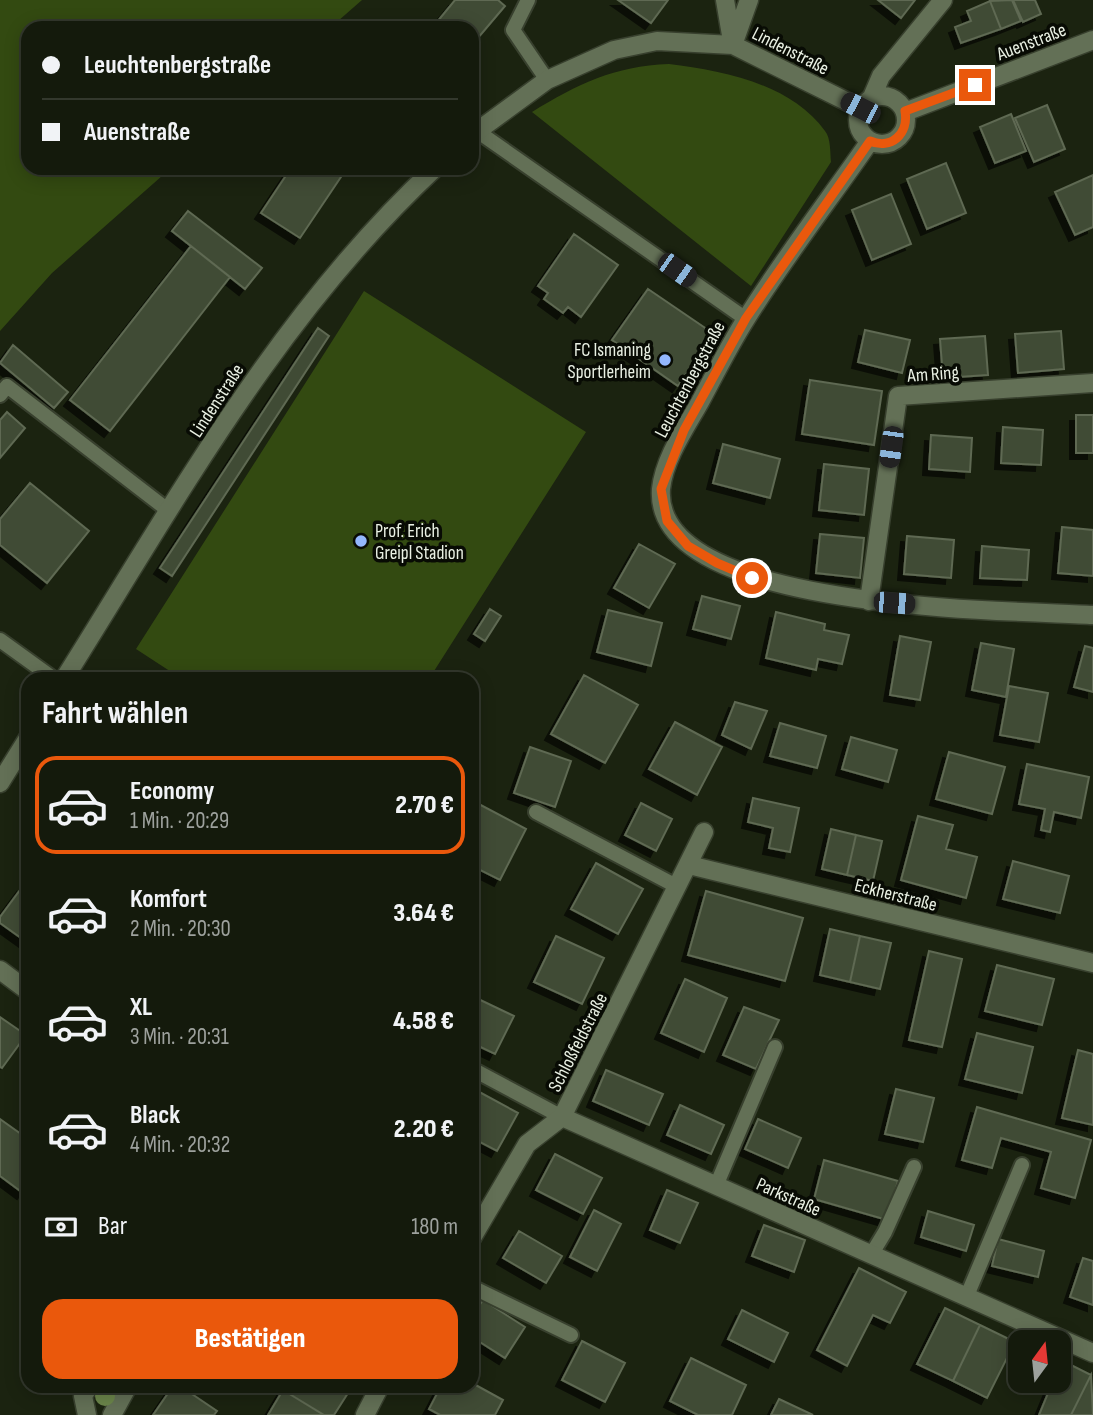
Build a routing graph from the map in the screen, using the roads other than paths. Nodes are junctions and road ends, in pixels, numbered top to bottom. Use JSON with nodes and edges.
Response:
{"nodes":[{"id":1,"x":528,"y":0,"type":"edge"},
{"id":2,"x":725,"y":0,"type":"edge"},
{"id":3,"x":749,"y":0,"type":"edge"},
{"id":4,"x":943,"y":0,"type":"edge"},
{"id":5,"x":1093,"y":40,"type":"edge"},
{"id":6,"x":733,"y":45,"type":"junction"},
{"id":7,"x":547,"y":80,"type":"junction"},
{"id":8,"x":866,"y":103,"type":"junction"},
{"id":9,"x":905,"y":111,"type":"junction"},
{"id":10,"x":479,"y":130,"type":"edge"},
{"id":11,"x":479,"y":136,"type":"edge"},
{"id":12,"x":870,"y":141,"type":"junction"},
{"id":13,"x":428,"y":175,"type":"edge"},
{"id":14,"x":746,"y":318,"type":"junction"},
{"id":15,"x":1093,"y":383,"type":"edge"},
{"id":16,"x":0,"y":395,"type":"edge"},
{"id":17,"x":169,"y":511,"type":"junction"},
{"id":18,"x":869,"y":601,"type":"junction"},
{"id":19,"x":1093,"y":615,"type":"edge"},
{"id":20,"x":0,"y":640,"type":"edge"},
{"id":21,"x":44,"y":672,"type":"edge"},
{"id":22,"x":68,"y":672,"type":"edge"},
{"id":23,"x":21,"y":749,"type":"edge"},
{"id":24,"x":0,"y":783,"type":"edge"},
{"id":25,"x":537,"y":812,"type":"dead end"},
{"id":26,"x":704,"y":832,"type":"dead end"},
{"id":27,"x":689,"y":865,"type":"junction"},
{"id":28,"x":678,"y":887,"type":"junction"},
{"id":29,"x":1093,"y":963,"type":"edge"},
{"id":30,"x":0,"y":970,"type":"edge"},
{"id":31,"x":21,"y":986,"type":"edge"},
{"id":32,"x":775,"y":1047,"type":"dead end"},
{"id":33,"x":479,"y":1073,"type":"edge"},
{"id":34,"x":562,"y":1117,"type":"junction"},
{"id":35,"x":1022,"y":1165,"type":"dead end"},
{"id":36,"x":914,"y":1167,"type":"dead end"},
{"id":37,"x":716,"y":1186,"type":"junction"},
{"id":38,"x":479,"y":1226,"type":"edge"},
{"id":39,"x":871,"y":1255,"type":"junction"},
{"id":40,"x":479,"y":1290,"type":"edge"},
{"id":41,"x":966,"y":1298,"type":"junction"},
{"id":42,"x":571,"y":1335,"type":"dead end"},
{"id":43,"x":1093,"y":1353,"type":"edge"},
{"id":44,"x":85,"y":1393,"type":"edge"},
{"id":45,"x":124,"y":1393,"type":"edge"},
{"id":46,"x":376,"y":1393,"type":"edge"},
{"id":47,"x":87,"y":1415,"type":"edge"},
{"id":48,"x":112,"y":1415,"type":"edge"},
{"id":49,"x":365,"y":1415,"type":"edge"}],
"edges":[{"from":1,"to":7,"type":"lane"},
{"from":2,"to":6,"type":"street"},
{"from":3,"to":6,"type":"street"},
{"from":4,"to":8,"type":"street"},
{"from":5,"to":9,"type":"street","name":"Auenstraße"},
{"from":6,"to":7,"type":"street","name":"Lindenstraße"},
{"from":6,"to":8,"type":"street","name":"Lindenstraße"},
{"from":7,"to":10,"type":"street","name":"Lindenstraße"},
{"from":8,"to":9,"type":"street"},
{"from":8,"to":12,"type":"street"},
{"from":9,"to":12,"type":"street"},
{"from":11,"to":14,"type":"lane"},
{"from":12,"to":14,"type":"street","name":"Leuchtenbergstraße"},
{"from":13,"to":17,"type":"street","name":"Lindenstraße"},
{"from":14,"to":18,"type":"street","name":"Leuchtenbergstraße"},
{"from":15,"to":18,"type":"street","name":"Am Ring"},
{"from":16,"to":17,"type":"lane"},
{"from":17,"to":22,"type":"street","name":"Lindenstraße"},
{"from":18,"to":19,"type":"street","name":"Leuchtenbergstraße"},
{"from":20,"to":21,"type":"lane"},
{"from":23,"to":24,"type":"street"},
{"from":25,"to":28,"type":"lane"},
{"from":26,"to":27,"type":"street","name":"Schloßfeldstraße"},
{"from":27,"to":28,"type":"street","name":"Schloßfeldstraße"},
{"from":27,"to":29,"type":"street","name":"Eckherstraße"},
{"from":28,"to":34,"type":"street","name":"Schloßfeldstraße"},
{"from":30,"to":31,"type":"street"},
{"from":32,"to":37,"type":"lane"},
{"from":33,"to":34,"type":"lane","name":"Parkstraße"},
{"from":34,"to":37,"type":"street","name":"Parkstraße"},
{"from":34,"to":38,"type":"street","name":"Schloßfeldstraße"},
{"from":35,"to":41,"type":"lane"},
{"from":36,"to":39,"type":"lane"},
{"from":37,"to":39,"type":"street","name":"Parkstraße"},
{"from":39,"to":41,"type":"street","name":"Parkstraße"},
{"from":40,"to":42,"type":"lane"},
{"from":41,"to":43,"type":"street","name":"Parkstraße"},
{"from":44,"to":47,"type":"street"},
{"from":45,"to":48,"type":"street"},
{"from":46,"to":49,"type":"street"}]}
